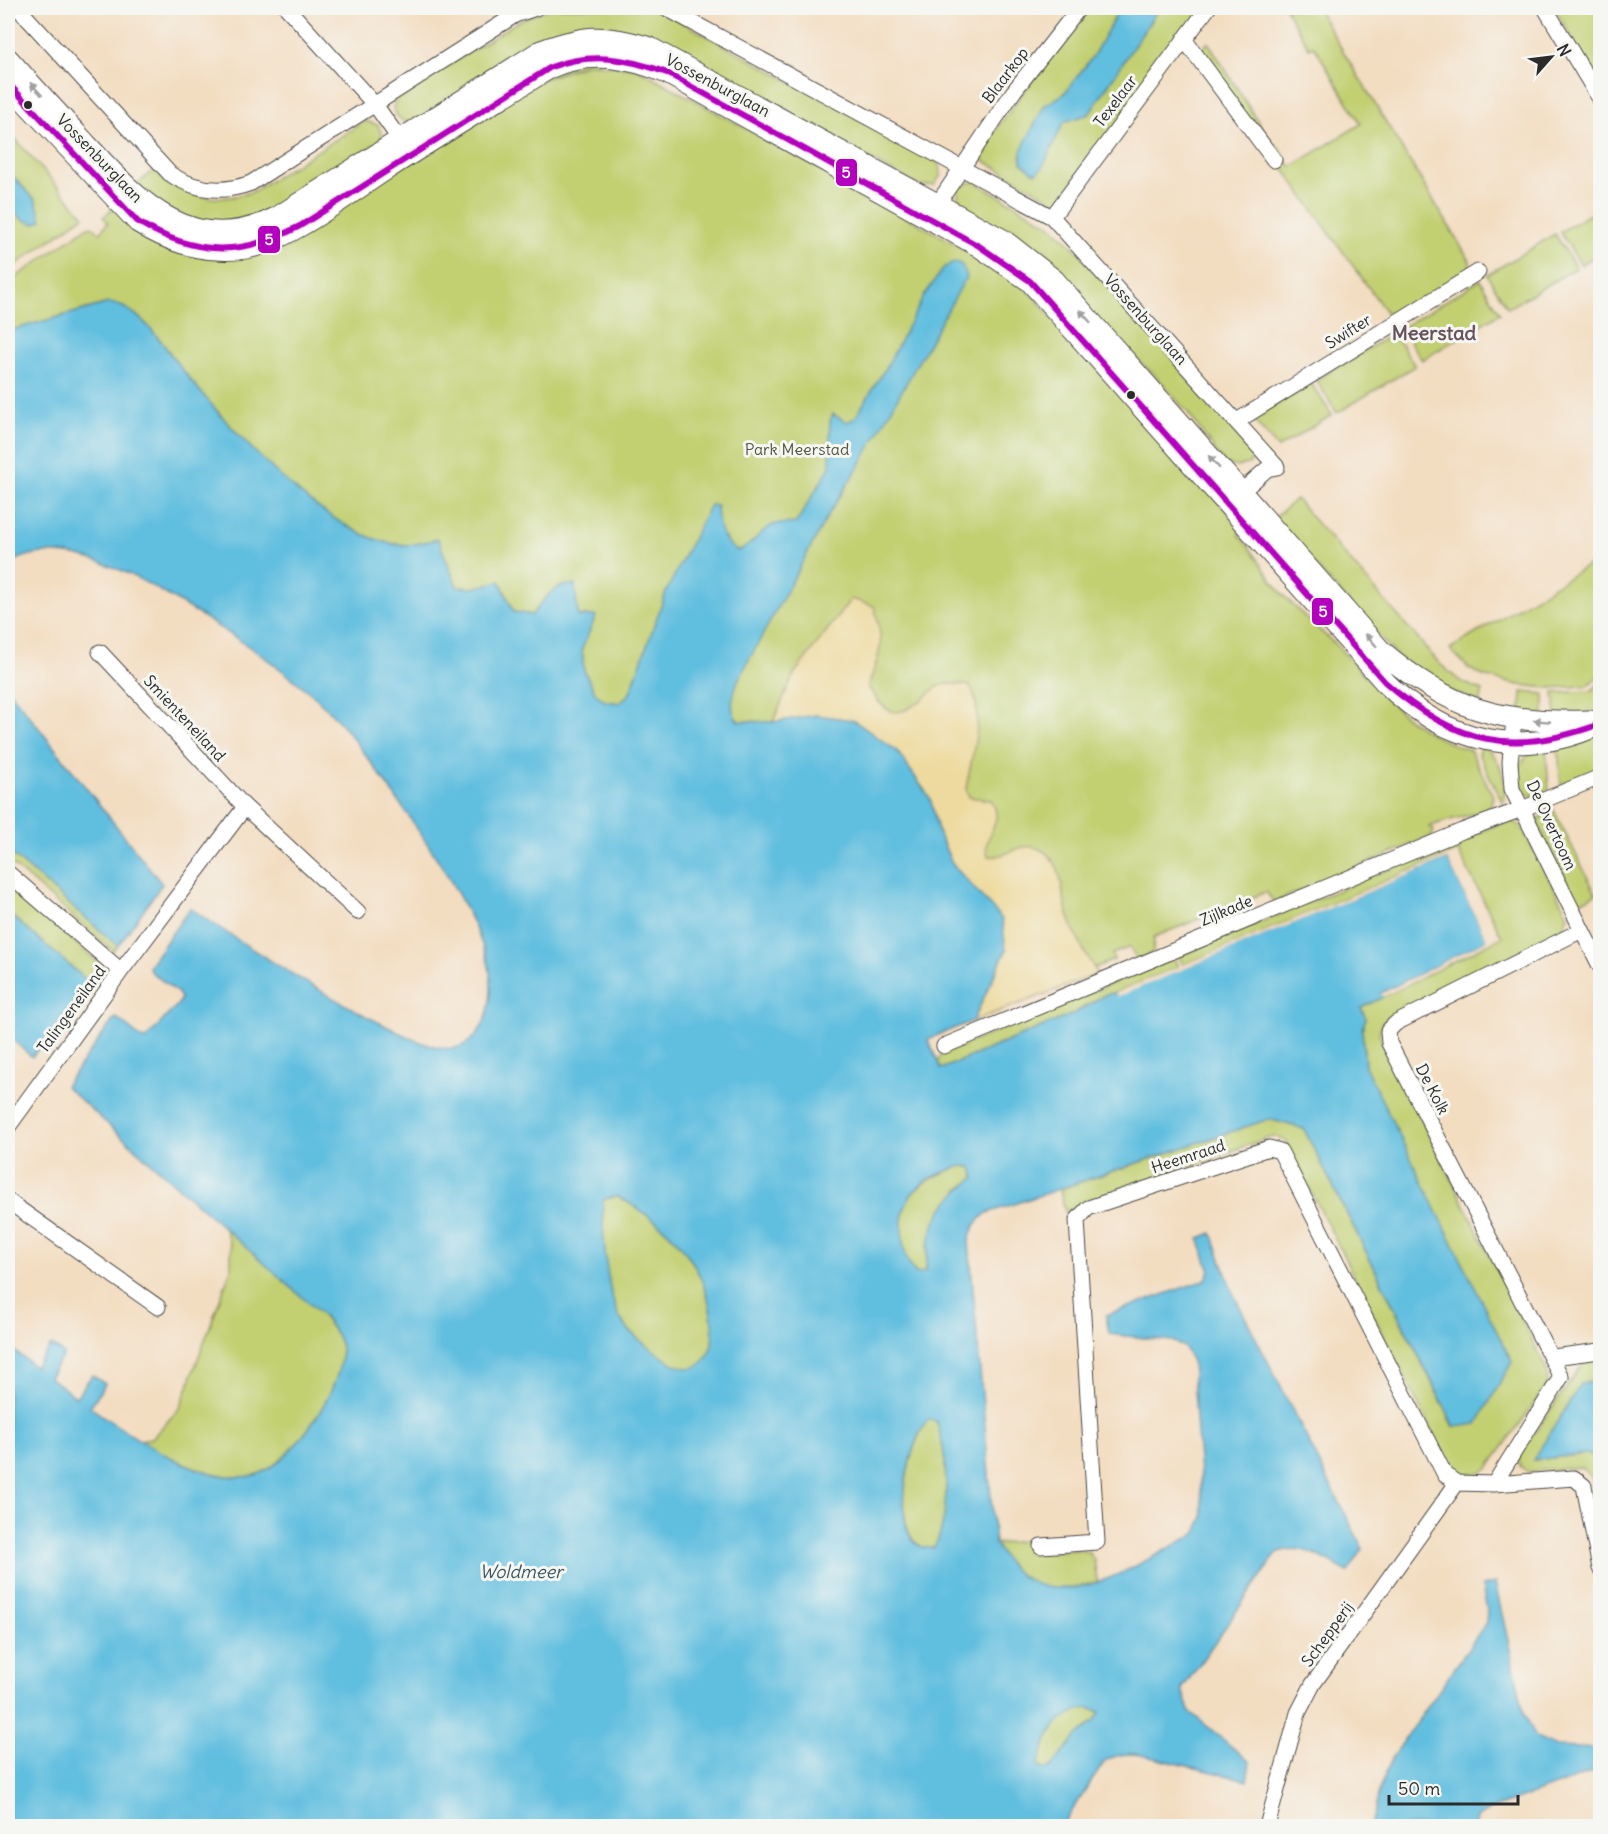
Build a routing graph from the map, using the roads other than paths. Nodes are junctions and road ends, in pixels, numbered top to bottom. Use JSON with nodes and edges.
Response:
{"nodes":[{"id":1,"x":18,"y":8,"type":"edge"},
{"id":2,"x":287,"y":8,"type":"edge"},
{"id":3,"x":536,"y":8,"type":"edge"},
{"id":4,"x":667,"y":8,"type":"edge"},
{"id":5,"x":1079,"y":8,"type":"edge"},
{"id":6,"x":1208,"y":8,"type":"edge"},
{"id":7,"x":1545,"y":8,"type":"edge"},
{"id":8,"x":513,"y":11,"type":"edge"},
{"id":9,"x":1184,"y":39,"type":"junction"},
{"id":10,"x":8,"y":59,"type":"edge"},
{"id":11,"x":8,"y":83,"type":"edge"},
{"id":12,"x":1600,"y":99,"type":"edge"},
{"id":13,"x":376,"y":106,"type":"junction"},
{"id":14,"x":405,"y":147,"type":"junction"},
{"id":15,"x":1274,"y":160,"type":"dead end"},
{"id":16,"x":961,"y":166,"type":"junction"},
{"id":17,"x":932,"y":211,"type":"junction"},
{"id":18,"x":1052,"y":217,"type":"junction"},
{"id":19,"x":1478,"y":272,"type":"dead end"},
{"id":20,"x":1236,"y":421,"type":"junction"},
{"id":21,"x":1234,"y":498,"type":"junction"},
{"id":22,"x":100,"y":652,"type":"dead end"},
{"id":23,"x":1514,"y":719,"type":"junction"},
{"id":24,"x":1600,"y":723,"type":"edge"},
{"id":25,"x":1511,"y":752,"type":"junction"},
{"id":26,"x":1600,"y":777,"type":"edge"},
{"id":27,"x":245,"y":807,"type":"junction"},
{"id":28,"x":1522,"y":809,"type":"junction"},
{"id":29,"x":8,"y":873,"type":"edge"},
{"id":30,"x":358,"y":912,"type":"dead end"},
{"id":31,"x":1582,"y":930,"type":"junction"},
{"id":32,"x":1600,"y":966,"type":"edge"},
{"id":33,"x":121,"y":970,"type":"junction"},
{"id":34,"x":944,"y":1046,"type":"dead end"},
{"id":35,"x":8,"y":1127,"type":"edge"},
{"id":36,"x":8,"y":1201,"type":"edge"},
{"id":37,"x":158,"y":1307,"type":"dead end"},
{"id":38,"x":1600,"y":1351,"type":"edge"},
{"id":39,"x":1553,"y":1357,"type":"junction"},
{"id":40,"x":1457,"y":1483,"type":"junction"},
{"id":41,"x":1494,"y":1484,"type":"junction"},
{"id":42,"x":1041,"y":1546,"type":"dead end"},
{"id":43,"x":1600,"y":1568,"type":"edge"},
{"id":44,"x":1267,"y":1827,"type":"edge"}],
"edges":[{"from":1,"to":13,"type":"street"},
{"from":2,"to":13,"type":"street"},
{"from":3,"to":8,"type":"street"},
{"from":4,"to":16,"type":"street","name":"Vossenburglaan"},
{"from":5,"to":16,"type":"street","name":"Blaarkop"},
{"from":6,"to":9,"type":"street","name":"Texelaar"},
{"from":7,"to":12,"type":"street"},
{"from":8,"to":13,"type":"street"},
{"from":9,"to":15,"type":"street"},
{"from":9,"to":18,"type":"street","name":"Texelaar"},
{"from":14,"to":10,"type":"street","name":"Vossenburglaan","one_way":true},
{"from":11,"to":14,"type":"street","name":"Vossenburglaan"},
{"from":13,"to":14,"type":"street"},
{"from":14,"to":17,"type":"street","name":"Vossenburglaan"},
{"from":16,"to":17,"type":"street"},
{"from":16,"to":18,"type":"street","name":"Vossenburglaan"},
{"from":17,"to":21,"type":"street","name":"Vossenburglaan"},
{"from":18,"to":20,"type":"street","name":"Vossenburglaan"},
{"from":19,"to":20,"type":"street","name":"Swifter"},
{"from":20,"to":21,"type":"street","name":"Vossenburglaan"},
{"from":23,"to":21,"type":"street","name":"Vossenburglaan","one_way":true},
{"from":21,"to":25,"type":"street","name":"Vossenburglaan"},
{"from":22,"to":27,"type":"street","name":"Smienteneiland"},
{"from":24,"to":23,"type":"street","name":"Vossenburglaan","one_way":true},
{"from":23,"to":25,"type":"street"},
{"from":24,"to":25,"type":"street","name":"Vossenburglaan"},
{"from":25,"to":28,"type":"street","name":"De Overtoom"},
{"from":26,"to":28,"type":"street"},
{"from":27,"to":30,"type":"street","name":"Smienteneiland"},
{"from":27,"to":33,"type":"street"},
{"from":28,"to":31,"type":"street","name":"De Overtoom"},
{"from":28,"to":34,"type":"street","name":"Zijlkade"},
{"from":29,"to":33,"type":"street"},
{"from":31,"to":32,"type":"street","name":"De Overtoom"},
{"from":31,"to":39,"type":"street","name":"De Kolk"},
{"from":33,"to":35,"type":"street","name":"Talingeneiland"},
{"from":36,"to":37,"type":"street"},
{"from":38,"to":39,"type":"street"},
{"from":39,"to":41,"type":"street","name":"De Kolk"},
{"from":40,"to":41,"type":"street"},
{"from":40,"to":42,"type":"street","name":"Heemraad"},
{"from":40,"to":44,"type":"street","name":"Schepperij"},
{"from":41,"to":43,"type":"street"}]}
